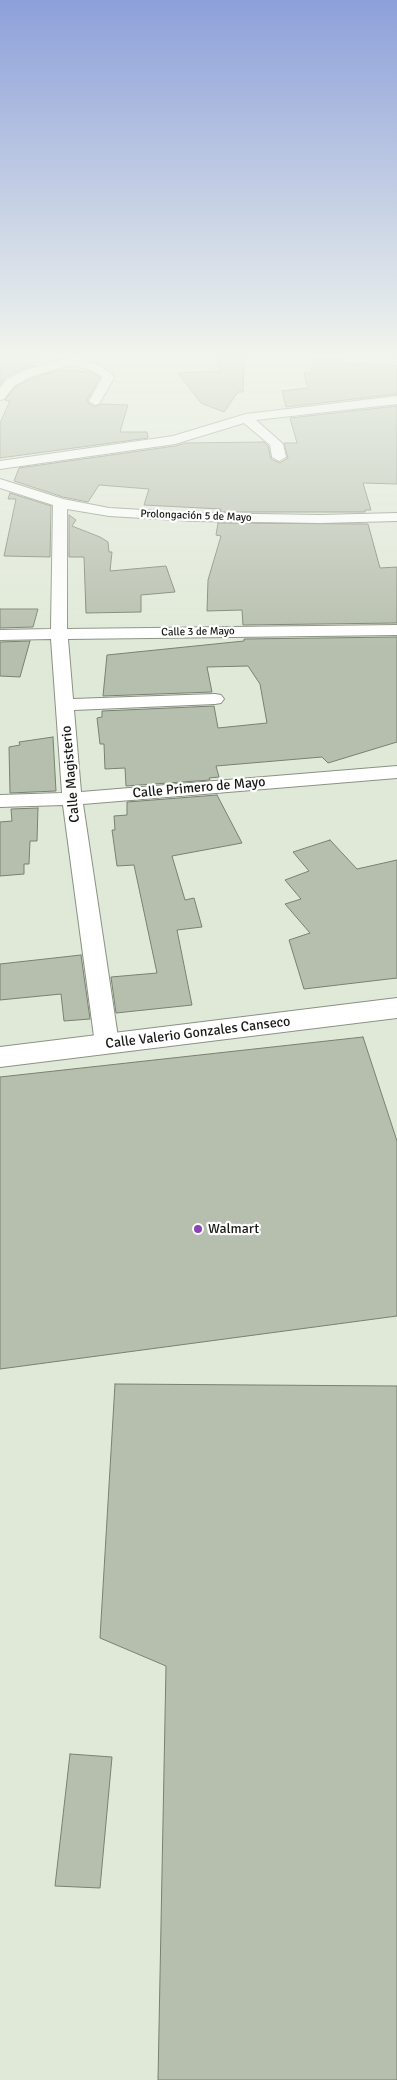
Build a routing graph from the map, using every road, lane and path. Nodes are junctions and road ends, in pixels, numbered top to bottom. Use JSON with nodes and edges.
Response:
{"nodes":[{"id":1,"x":84,"y":453,"type":"edge"},
{"id":2,"x":278,"y":453,"type":"edge"},
{"id":3,"x":279,"y":457,"type":"dead end"},
{"id":4,"x":0,"y":465,"type":"edge"},
{"id":5,"x":0,"y":483,"type":"edge"},
{"id":6,"x":60,"y":503,"type":"junction"},
{"id":7,"x":397,"y":517,"type":"edge"},
{"id":8,"x":397,"y":630,"type":"edge"},
{"id":9,"x":59,"y":634,"type":"junction"},
{"id":10,"x":0,"y":635,"type":"edge"},
{"id":11,"x":215,"y":699,"type":"dead end"},
{"id":12,"x":65,"y":705,"type":"junction"},
{"id":13,"x":397,"y":772,"type":"edge"},
{"id":14,"x":72,"y":799,"type":"junction"},
{"id":15,"x":0,"y":801,"type":"edge"},
{"id":16,"x":397,"y":1008,"type":"edge"},
{"id":17,"x":107,"y":1044,"type":"junction"},
{"id":18,"x":0,"y":1057,"type":"edge"}],
"edges":[{"from":1,"to":4,"type":"street"},
{"from":2,"to":3,"type":"street"},
{"from":5,"to":6,"type":"street","name":"Prolongación 5 de Mayo"},
{"from":6,"to":7,"type":"street","name":"Prolongación 5 de Mayo"},
{"from":6,"to":9,"type":"street","name":"Calle Magisterio"},
{"from":8,"to":9,"type":"street","name":"Calle 3 de Mayo"},
{"from":9,"to":10,"type":"street","name":"Calle 3 de Mayo"},
{"from":9,"to":12,"type":"street","name":"Calle Magisterio"},
{"from":11,"to":12,"type":"street"},
{"from":12,"to":14,"type":"street","name":"Calle Magisterio"},
{"from":13,"to":14,"type":"street","name":"Calle Primero de Mayo"},
{"from":14,"to":15,"type":"street","name":"Calle Primero de Mayo"},
{"from":14,"to":17,"type":"street","name":"Calle Magisterio"},
{"from":16,"to":17,"type":"street","name":"Calle Valerio Gonzales Canseco"},
{"from":17,"to":18,"type":"street","name":"Calle Valerio Gonzales Canseco"}]}
